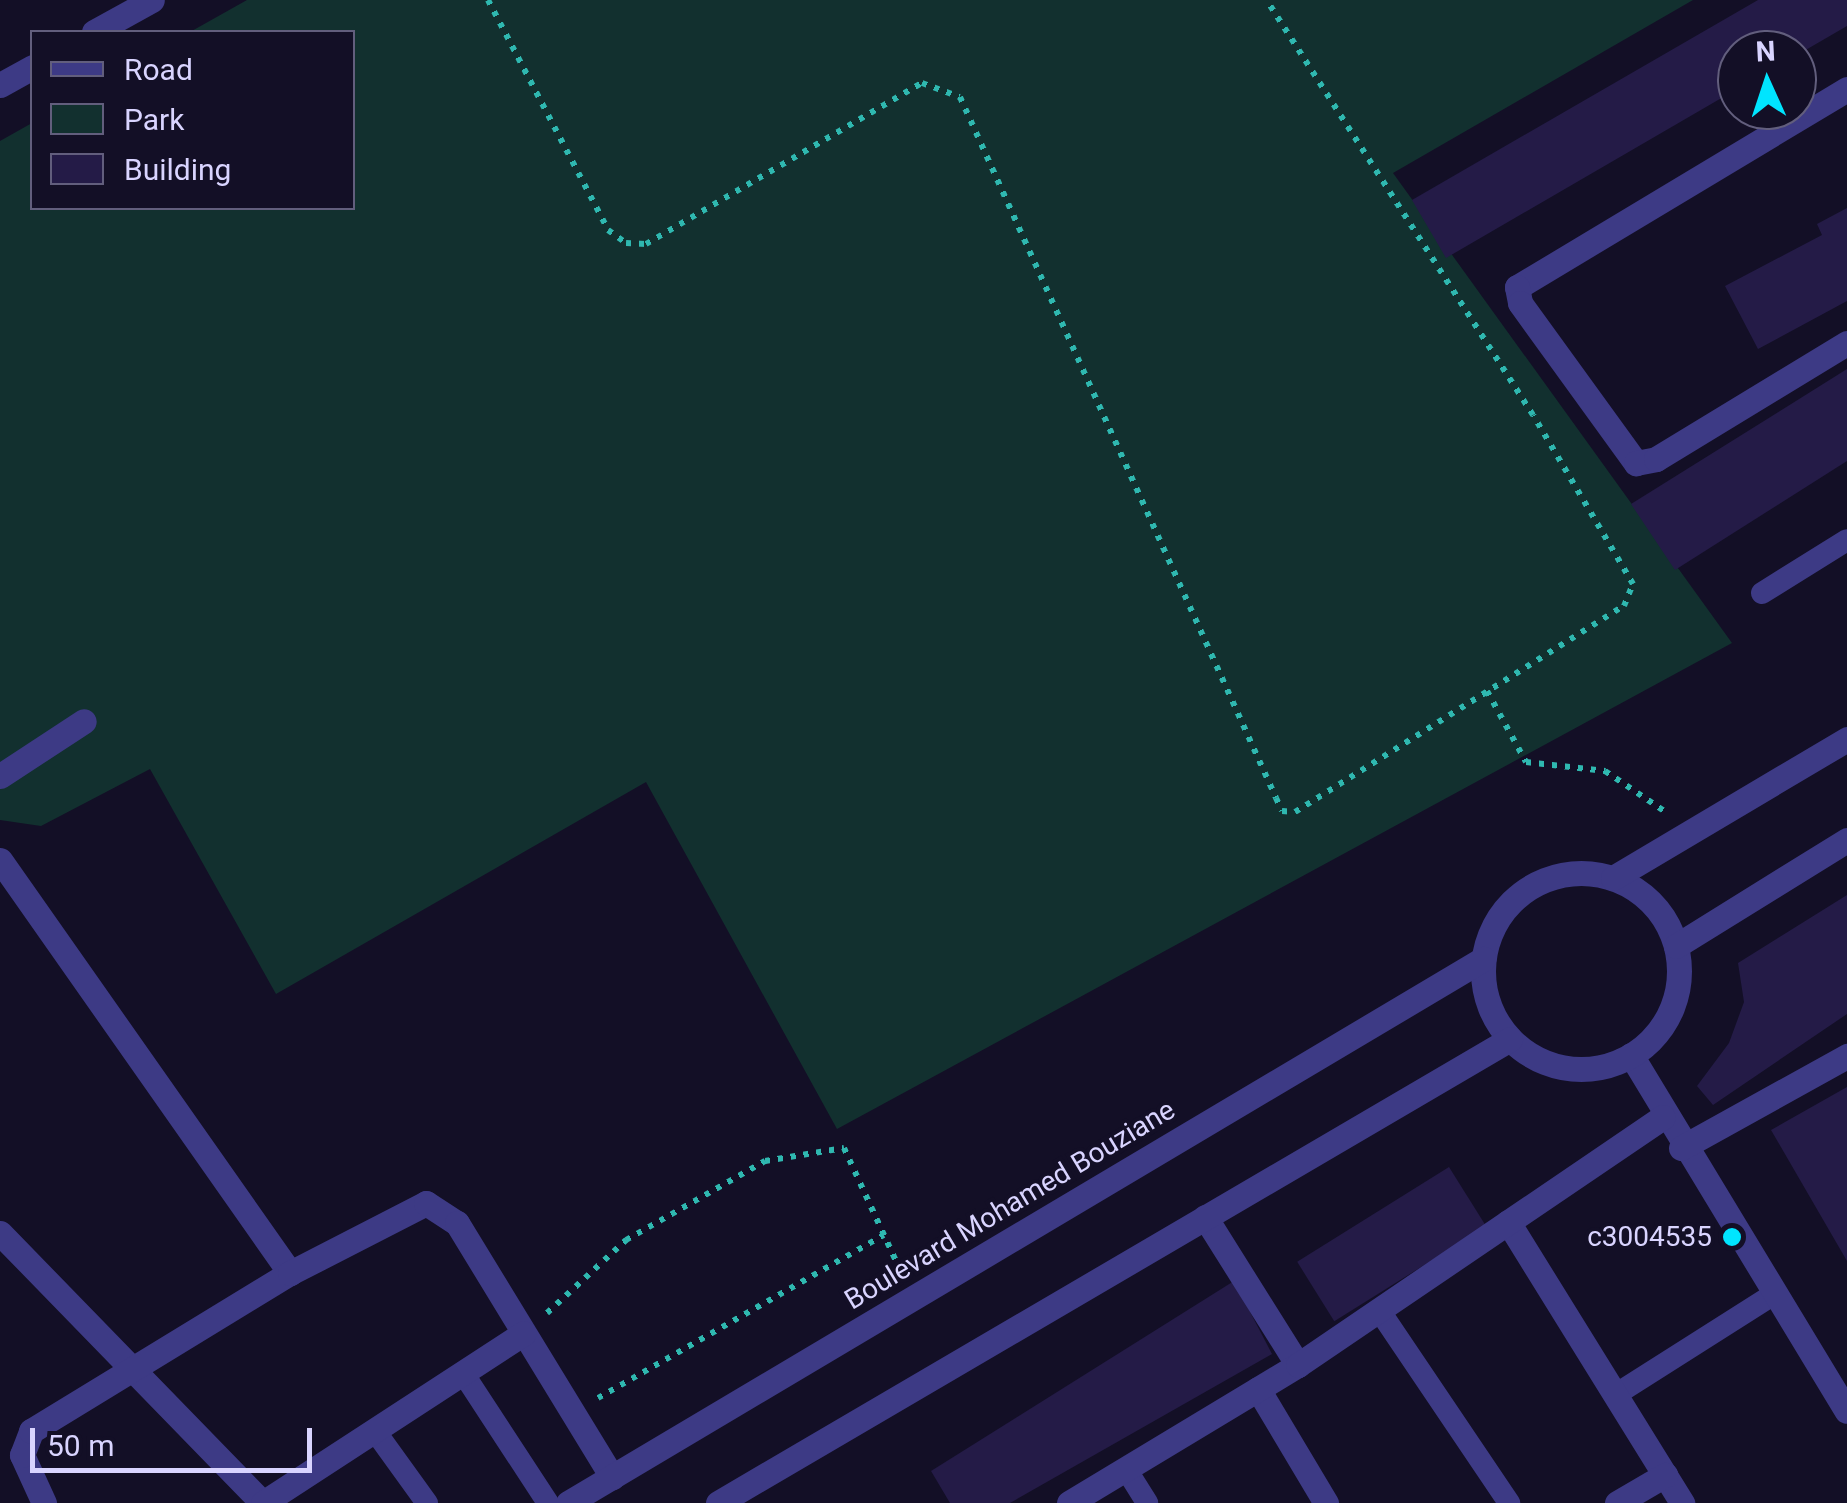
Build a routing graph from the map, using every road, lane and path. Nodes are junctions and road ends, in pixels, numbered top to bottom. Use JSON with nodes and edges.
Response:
{"nodes":[{"id":1,"x":152,"y":0,"type":"edge"},
{"id":2,"x":488,"y":0,"type":"edge"},
{"id":3,"x":1267,"y":0,"type":"edge"},
{"id":4,"x":98,"y":30,"type":"edge"},
{"id":5,"x":30,"y":67,"type":"edge"},
{"id":6,"x":0,"y":84,"type":"edge"},
{"id":7,"x":1847,"y":89,"type":"edge"},
{"id":8,"x":1847,"y":343,"type":"edge"},
{"id":9,"x":1847,"y":540,"type":"edge"},
{"id":10,"x":1762,"y":592,"type":"dead end"},
{"id":11,"x":1487,"y":691,"type":"junction"},
{"id":12,"x":84,"y":721,"type":"dead end"},
{"id":13,"x":1847,"y":739,"type":"edge"},
{"id":14,"x":0,"y":776,"type":"edge"},
{"id":15,"x":1684,"y":836,"type":"junction"},
{"id":16,"x":1847,"y":840,"type":"edge"},
{"id":17,"x":0,"y":860,"type":"edge"},
{"id":18,"x":1613,"y":878,"type":"junction"},
{"id":19,"x":1676,"y":946,"type":"junction"},
{"id":20,"x":1483,"y":959,"type":"junction"},
{"id":21,"x":1510,"y":1038,"type":"junction"},
{"id":22,"x":1630,"y":1056,"type":"junction"},
{"id":23,"x":1847,"y":1056,"type":"edge"},
{"id":24,"x":1663,"y":1117,"type":"junction"},
{"id":25,"x":1681,"y":1148,"type":"junction"},
{"id":26,"x":1205,"y":1217,"type":"junction"},
{"id":27,"x":1508,"y":1222,"type":"junction"},
{"id":28,"x":0,"y":1233,"type":"edge"},
{"id":29,"x":884,"y":1236,"type":"junction"},
{"id":30,"x":290,"y":1274,"type":"junction"},
{"id":31,"x":1774,"y":1294,"type":"junction"},
{"id":32,"x":912,"y":1299,"type":"junction"},
{"id":33,"x":1379,"y":1310,"type":"junction"},
{"id":34,"x":524,"y":1333,"type":"junction"},
{"id":35,"x":1298,"y":1365,"type":"junction"},
{"id":36,"x":134,"y":1369,"type":"junction"},
{"id":37,"x":463,"y":1372,"type":"junction"},
{"id":38,"x":1258,"y":1389,"type":"junction"},
{"id":39,"x":1614,"y":1395,"type":"junction"},
{"id":40,"x":1847,"y":1411,"type":"edge"},
{"id":41,"x":572,"y":1412,"type":"junction"},
{"id":42,"x":374,"y":1431,"type":"junction"},
{"id":43,"x":1126,"y":1469,"type":"junction"},
{"id":44,"x":1664,"y":1475,"type":"junction"},
{"id":45,"x":612,"y":1478,"type":"junction"},
{"id":46,"x":44,"y":1503,"type":"edge"},
{"id":47,"x":263,"y":1503,"type":"edge"},
{"id":48,"x":427,"y":1503,"type":"edge"},
{"id":49,"x":548,"y":1503,"type":"edge"},
{"id":50,"x":568,"y":1503,"type":"edge"},
{"id":51,"x":718,"y":1503,"type":"edge"},
{"id":52,"x":1069,"y":1503,"type":"edge"},
{"id":53,"x":1147,"y":1503,"type":"edge"},
{"id":54,"x":1326,"y":1503,"type":"edge"},
{"id":55,"x":1510,"y":1503,"type":"edge"},
{"id":56,"x":1617,"y":1503,"type":"edge"},
{"id":57,"x":1682,"y":1503,"type":"edge"}],
"edges":[{"from":1,"to":4,"type":"street"},
{"from":2,"to":11,"type":"path"},
{"from":3,"to":11,"type":"path"},
{"from":5,"to":6,"type":"street"},
{"from":7,"to":8,"type":"street"},
{"from":9,"to":10,"type":"lane"},
{"from":11,"to":15,"type":"path"},
{"from":12,"to":14,"type":"street"},
{"from":13,"to":15,"type":"street"},
{"from":15,"to":18,"type":"street"},
{"from":16,"to":19,"type":"street"},
{"from":17,"to":30,"type":"street"},
{"from":18,"to":19,"type":"street"},
{"from":18,"to":20,"type":"street"},
{"from":19,"to":22,"type":"street"},
{"from":20,"to":21,"type":"street"},
{"from":20,"to":32,"type":"street","name":"Boulevard Mohamed Bouziane"},
{"from":21,"to":22,"type":"street"},
{"from":21,"to":26,"type":"street"},
{"from":22,"to":24,"type":"street"},
{"from":23,"to":25,"type":"street"},
{"from":24,"to":25,"type":"street"},
{"from":24,"to":27,"type":"street"},
{"from":25,"to":31,"type":"street"},
{"from":26,"to":35,"type":"street"},
{"from":26,"to":51,"type":"street"},
{"from":27,"to":33,"type":"street"},
{"from":27,"to":39,"type":"street"},
{"from":28,"to":36,"type":"street"},
{"from":29,"to":32,"type":"path"},
{"from":29,"to":34,"type":"path"},
{"from":29,"to":41,"type":"path"},
{"from":30,"to":34,"type":"street"},
{"from":30,"to":36,"type":"street"},
{"from":31,"to":39,"type":"lane"},
{"from":31,"to":40,"type":"street"},
{"from":32,"to":45,"type":"street","name":"Boulevard Mohamed Bouziane"},
{"from":33,"to":35,"type":"street"},
{"from":33,"to":55,"type":"lane"},
{"from":34,"to":37,"type":"street"},
{"from":34,"to":41,"type":"street"},
{"from":35,"to":38,"type":"street"},
{"from":36,"to":46,"type":"street"},
{"from":36,"to":47,"type":"street"},
{"from":37,"to":42,"type":"street"},
{"from":37,"to":49,"type":"lane"},
{"from":38,"to":43,"type":"street"},
{"from":38,"to":54,"type":"street"},
{"from":39,"to":44,"type":"street"},
{"from":41,"to":45,"type":"street"},
{"from":42,"to":47,"type":"street"},
{"from":42,"to":48,"type":"lane"},
{"from":43,"to":52,"type":"street"},
{"from":43,"to":53,"type":"lane"},
{"from":44,"to":56,"type":"street"},
{"from":44,"to":57,"type":"street"},
{"from":45,"to":50,"type":"street","name":"Boulevard Mohamed Bouziane"}]}
